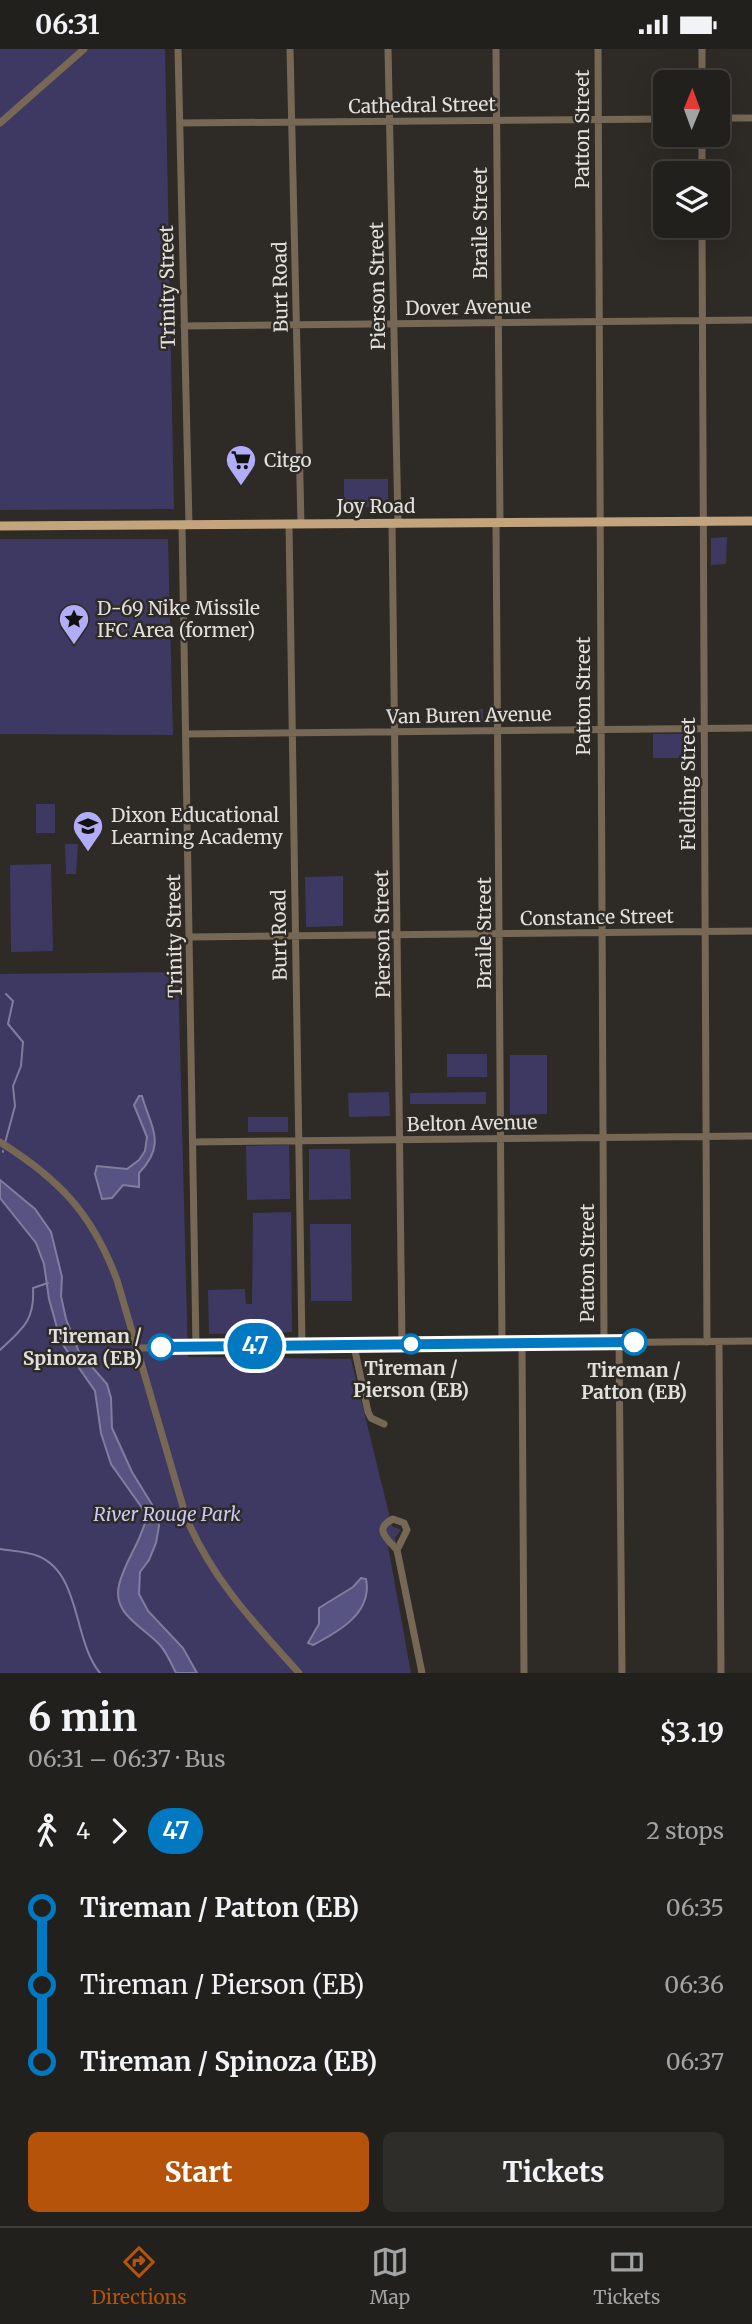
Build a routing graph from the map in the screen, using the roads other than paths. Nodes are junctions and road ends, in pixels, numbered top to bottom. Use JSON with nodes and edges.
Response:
{"nodes":[{"id":1,"x":84,"y":49,"type":"edge"},
{"id":2,"x":178,"y":49,"type":"edge"},
{"id":3,"x":290,"y":49,"type":"edge"},
{"id":4,"x":388,"y":49,"type":"edge"},
{"id":5,"x":496,"y":49,"type":"edge"},
{"id":6,"x":598,"y":49,"type":"edge"},
{"id":7,"x":702,"y":49,"type":"edge"},
{"id":8,"x":702,"y":70,"type":"edge"},
{"id":9,"x":730,"y":118,"type":"edge"},
{"id":10,"x":752,"y":118,"type":"edge"},
{"id":11,"x":598,"y":119,"type":"junction"},
{"id":12,"x":653,"y":119,"type":"edge"},
{"id":13,"x":496,"y":120,"type":"junction"},
{"id":14,"x":292,"y":122,"type":"junction"},
{"id":15,"x":389,"y":122,"type":"junction"},
{"id":16,"x":0,"y":123,"type":"edge"},
{"id":17,"x":180,"y":123,"type":"junction"},
{"id":18,"x":702,"y":238,"type":"edge"},
{"id":19,"x":752,"y":320,"type":"edge"},
{"id":20,"x":702,"y":321,"type":"junction"},
{"id":21,"x":598,"y":322,"type":"junction"},
{"id":22,"x":496,"y":323,"type":"junction"},
{"id":23,"x":393,"y":324,"type":"junction"},
{"id":24,"x":184,"y":325,"type":"junction"},
{"id":25,"x":296,"y":325,"type":"junction"},
{"id":26,"x":702,"y":521,"type":"junction"},
{"id":27,"x":752,"y":521,"type":"edge"},
{"id":28,"x":598,"y":522,"type":"junction"},
{"id":29,"x":395,"y":523,"type":"junction"},
{"id":30,"x":498,"y":523,"type":"junction"},
{"id":31,"x":289,"y":524,"type":"junction"},
{"id":32,"x":301,"y":524,"type":"junction"},
{"id":33,"x":186,"y":525,"type":"junction"},
{"id":34,"x":0,"y":526,"type":"edge"},
{"id":35,"x":752,"y":728,"type":"edge"},
{"id":36,"x":599,"y":729,"type":"junction"},
{"id":37,"x":704,"y":729,"type":"junction"},
{"id":38,"x":497,"y":730,"type":"junction"},
{"id":39,"x":395,"y":731,"type":"junction"},
{"id":40,"x":292,"y":733,"type":"junction"},
{"id":41,"x":186,"y":734,"type":"junction"},
{"id":42,"x":705,"y":931,"type":"junction"},
{"id":43,"x":752,"y":931,"type":"edge"},
{"id":44,"x":601,"y":932,"type":"junction"},
{"id":45,"x":500,"y":933,"type":"junction"},
{"id":46,"x":295,"y":935,"type":"junction"},
{"id":47,"x":398,"y":935,"type":"junction"},
{"id":48,"x":190,"y":937,"type":"junction"},
{"id":49,"x":752,"y":1136,"type":"edge"},
{"id":50,"x":602,"y":1137,"type":"junction"},
{"id":51,"x":707,"y":1137,"type":"junction"},
{"id":52,"x":500,"y":1138,"type":"junction"},
{"id":53,"x":399,"y":1140,"type":"junction"},
{"id":54,"x":299,"y":1141,"type":"junction"},
{"id":55,"x":0,"y":1142,"type":"edge"},
{"id":56,"x":193,"y":1142,"type":"junction"},
{"id":57,"x":752,"y":1341,"type":"edge"},
{"id":58,"x":619,"y":1342,"type":"junction"},
{"id":59,"x":707,"y":1342,"type":"junction"},
{"id":60,"x":719,"y":1342,"type":"junction"},
{"id":61,"x":502,"y":1343,"type":"junction"},
{"id":62,"x":522,"y":1343,"type":"junction"},
{"id":63,"x":604,"y":1343,"type":"junction"},
{"id":64,"x":402,"y":1344,"type":"junction"},
{"id":65,"x":302,"y":1345,"type":"junction"},
{"id":66,"x":354,"y":1346,"type":"junction"},
{"id":67,"x":196,"y":1347,"type":"junction"},
{"id":68,"x":136,"y":1348,"type":"junction"},
{"id":69,"x":384,"y":1424,"type":"dead end"},
{"id":70,"x":397,"y":1550,"type":"dead end"},
{"id":71,"x":299,"y":1673,"type":"edge"},
{"id":72,"x":422,"y":1673,"type":"edge"},
{"id":73,"x":524,"y":1673,"type":"edge"},
{"id":74,"x":622,"y":1673,"type":"edge"},
{"id":75,"x":722,"y":1673,"type":"edge"}],
"edges":[{"from":1,"to":16,"type":"street"},
{"from":2,"to":17,"type":"street","name":"Trinity Street"},
{"from":3,"to":14,"type":"street","name":"Burt Road"},
{"from":4,"to":15,"type":"street","name":"Pierson Street"},
{"from":5,"to":13,"type":"street","name":"Braile Street"},
{"from":6,"to":11,"type":"street","name":"Patton Street"},
{"from":7,"to":8,"type":"street"},
{"from":9,"to":10,"type":"street"},
{"from":11,"to":12,"type":"street","name":"Cathedral Street"},
{"from":11,"to":13,"type":"street","name":"Cathedral Street"},
{"from":11,"to":21,"type":"street","name":"Patton Street"},
{"from":13,"to":15,"type":"street","name":"Cathedral Street"},
{"from":13,"to":22,"type":"street","name":"Braile Street"},
{"from":14,"to":15,"type":"street","name":"Cathedral Street"},
{"from":14,"to":17,"type":"street","name":"Cathedral Street"},
{"from":14,"to":25,"type":"street","name":"Burt Road"},
{"from":15,"to":23,"type":"street","name":"Pierson Street"},
{"from":17,"to":24,"type":"street","name":"Trinity Street"},
{"from":18,"to":20,"type":"street","name":"Fielding Street"},
{"from":19,"to":20,"type":"street","name":"Dover Avenue"},
{"from":20,"to":21,"type":"street","name":"Dover Avenue"},
{"from":20,"to":26,"type":"street","name":"Fielding Street"},
{"from":21,"to":22,"type":"street","name":"Dover Avenue"},
{"from":21,"to":28,"type":"street","name":"Patton Street"},
{"from":22,"to":23,"type":"street","name":"Dover Avenue"},
{"from":22,"to":30,"type":"street","name":"Braile Street"},
{"from":23,"to":25,"type":"street","name":"Dover Avenue"},
{"from":23,"to":29,"type":"street","name":"Pierson Street"},
{"from":24,"to":25,"type":"street","name":"Dover Avenue"},
{"from":24,"to":33,"type":"street","name":"Trinity Street"},
{"from":25,"to":32,"type":"street","name":"Burt Road"},
{"from":26,"to":27,"type":"main road","name":"Joy Road"},
{"from":26,"to":28,"type":"main road","name":"Joy Road"},
{"from":26,"to":37,"type":"street","name":"Fielding Street"},
{"from":28,"to":30,"type":"main road","name":"Joy Road"},
{"from":28,"to":36,"type":"street","name":"Patton Street"},
{"from":29,"to":30,"type":"main road","name":"Joy Road"},
{"from":29,"to":32,"type":"main road","name":"Joy Road"},
{"from":29,"to":39,"type":"street","name":"Pierson Street"},
{"from":30,"to":38,"type":"street","name":"Braile Street"},
{"from":31,"to":32,"type":"main road","name":"Joy Road"},
{"from":31,"to":33,"type":"main road","name":"Joy Road"},
{"from":31,"to":40,"type":"street","name":"Burt Road"},
{"from":33,"to":34,"type":"main road","name":"Joy Road"},
{"from":33,"to":41,"type":"street","name":"Trinity Street"},
{"from":35,"to":37,"type":"street","name":"Van Buren Avenue"},
{"from":36,"to":37,"type":"street","name":"Van Buren Avenue"},
{"from":36,"to":38,"type":"street","name":"Van Buren Avenue"},
{"from":36,"to":44,"type":"street","name":"Patton Street"},
{"from":37,"to":42,"type":"street","name":"Fielding Street"},
{"from":38,"to":39,"type":"street","name":"Van Buren Avenue"},
{"from":38,"to":45,"type":"street","name":"Braile Street"},
{"from":39,"to":40,"type":"street","name":"Van Buren Avenue"},
{"from":39,"to":47,"type":"street","name":"Pierson Street"},
{"from":40,"to":41,"type":"street","name":"Van Buren Avenue"},
{"from":40,"to":46,"type":"street","name":"Burt Road"},
{"from":41,"to":48,"type":"street","name":"Trinity Street"},
{"from":42,"to":43,"type":"street","name":"Constance Street"},
{"from":42,"to":44,"type":"street","name":"Constance Street"},
{"from":42,"to":51,"type":"street","name":"Fielding Street"},
{"from":44,"to":45,"type":"street","name":"Constance Street"},
{"from":44,"to":50,"type":"street","name":"Patton Street"},
{"from":45,"to":47,"type":"street","name":"Constance Street"},
{"from":45,"to":52,"type":"street","name":"Braile Street"},
{"from":46,"to":47,"type":"street","name":"Constance Street"},
{"from":46,"to":48,"type":"street","name":"Constance Street"},
{"from":46,"to":54,"type":"street","name":"Burt Road"},
{"from":47,"to":53,"type":"street","name":"Pierson Street"},
{"from":48,"to":56,"type":"street","name":"Trinity Street"},
{"from":49,"to":51,"type":"street","name":"Belton Avenue"},
{"from":50,"to":51,"type":"street","name":"Belton Avenue"},
{"from":50,"to":52,"type":"street","name":"Belton Avenue"},
{"from":50,"to":63,"type":"street","name":"Patton Street"},
{"from":51,"to":59,"type":"street","name":"Fielding Street"},
{"from":52,"to":53,"type":"street","name":"Belton Avenue"},
{"from":52,"to":61,"type":"street","name":"Braile Street"},
{"from":53,"to":54,"type":"street","name":"Belton Avenue"},
{"from":53,"to":64,"type":"street","name":"Pierson Street"},
{"from":54,"to":56,"type":"street","name":"Belton Avenue"},
{"from":54,"to":65,"type":"street","name":"Burt Road"},
{"from":55,"to":68,"type":"street"},
{"from":56,"to":67,"type":"street","name":"Trinity Street"},
{"from":57,"to":60,"type":"street"},
{"from":58,"to":59,"type":"street"},
{"from":58,"to":63,"type":"street"},
{"from":58,"to":74,"type":"street","name":"Patton Street"},
{"from":59,"to":60,"type":"street"},
{"from":60,"to":75,"type":"street"},
{"from":61,"to":62,"type":"street"},
{"from":61,"to":64,"type":"street"},
{"from":62,"to":63,"type":"street"},
{"from":62,"to":73,"type":"street"},
{"from":64,"to":66,"type":"street"},
{"from":65,"to":66,"type":"street"},
{"from":65,"to":67,"type":"street"},
{"from":66,"to":69,"type":"street"},
{"from":67,"to":68,"type":"street"},
{"from":68,"to":71,"type":"street"},
{"from":70,"to":72,"type":"street"}]}
